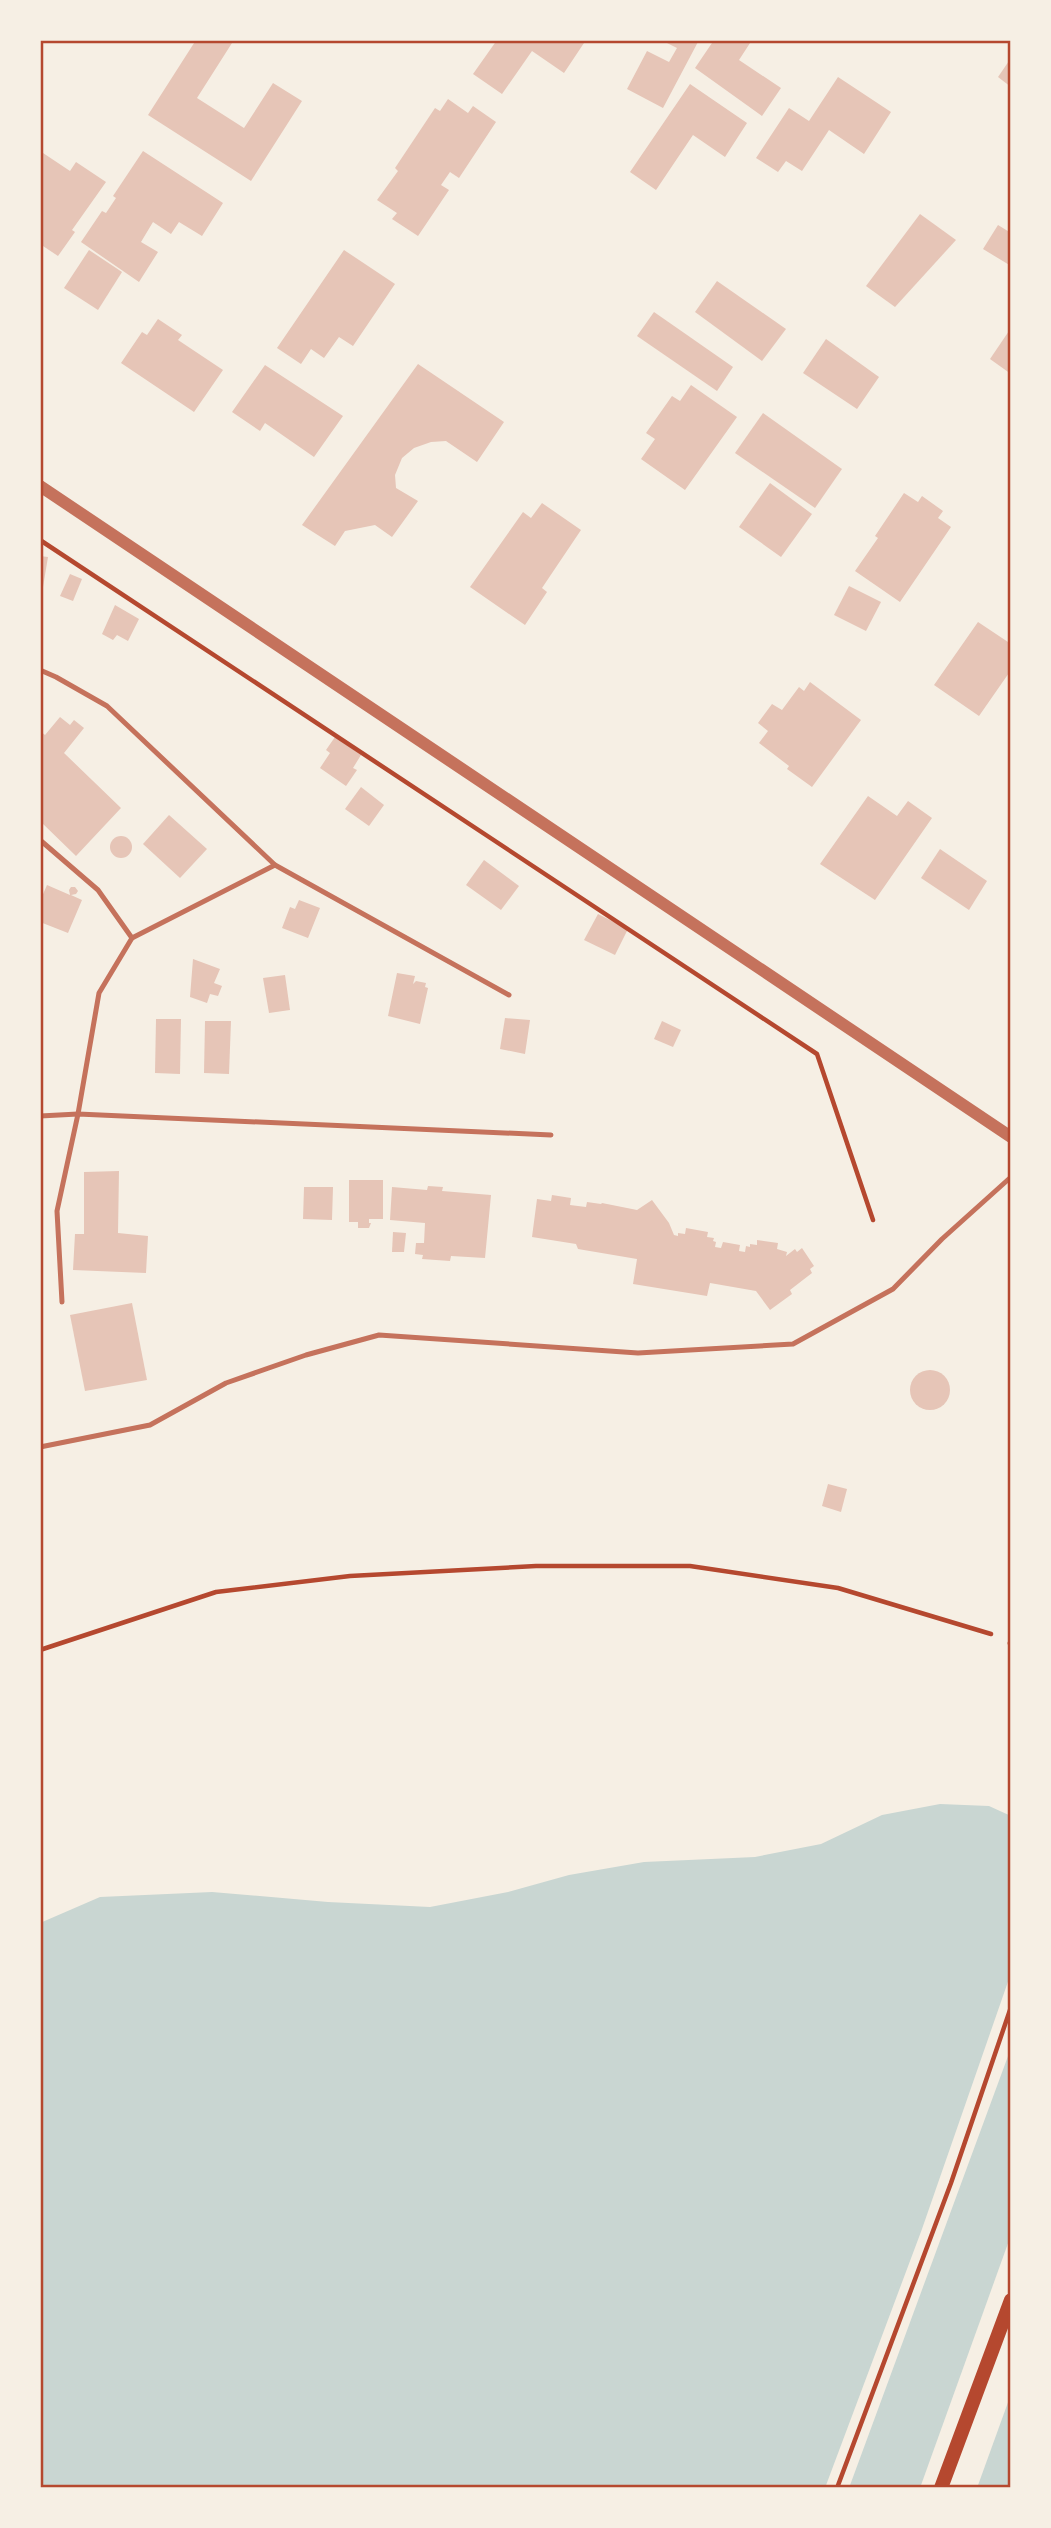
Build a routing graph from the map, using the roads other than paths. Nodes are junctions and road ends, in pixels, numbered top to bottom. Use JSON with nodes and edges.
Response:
{"nodes":[{"id":1,"x":40,"y":486,"type":"edge"},
{"id":2,"x":40,"y":670,"type":"edge"},
{"id":3,"x":40,"y":840,"type":"edge"},
{"id":4,"x":275,"y":865,"type":"junction"},
{"id":5,"x":132,"y":938,"type":"junction"},
{"id":6,"x":509,"y":995,"type":"dead end"},
{"id":7,"x":78,"y":1114,"type":"junction"},
{"id":8,"x":40,"y":1116,"type":"edge"},
{"id":9,"x":551,"y":1135,"type":"dead end"},
{"id":10,"x":1011,"y":1137,"type":"edge"},
{"id":11,"x":1011,"y":1177,"type":"edge"},
{"id":12,"x":62,"y":1302,"type":"dead end"},
{"id":13,"x":40,"y":1447,"type":"edge"},
{"id":14,"x":1011,"y":2300,"type":"edge"},
{"id":15,"x":941,"y":2488,"type":"edge"}],
"edges":[{"from":1,"to":10,"type":"street"},
{"from":2,"to":4,"type":"lane"},
{"from":3,"to":5,"type":"lane"},
{"from":4,"to":5,"type":"lane"},
{"from":4,"to":6,"type":"lane"},
{"from":5,"to":7,"type":"lane"},
{"from":7,"to":8,"type":"lane"},
{"from":7,"to":9,"type":"lane"},
{"from":7,"to":12,"type":"lane"},
{"from":11,"to":13,"type":"lane"},
{"from":14,"to":15,"type":"main road"}]}
